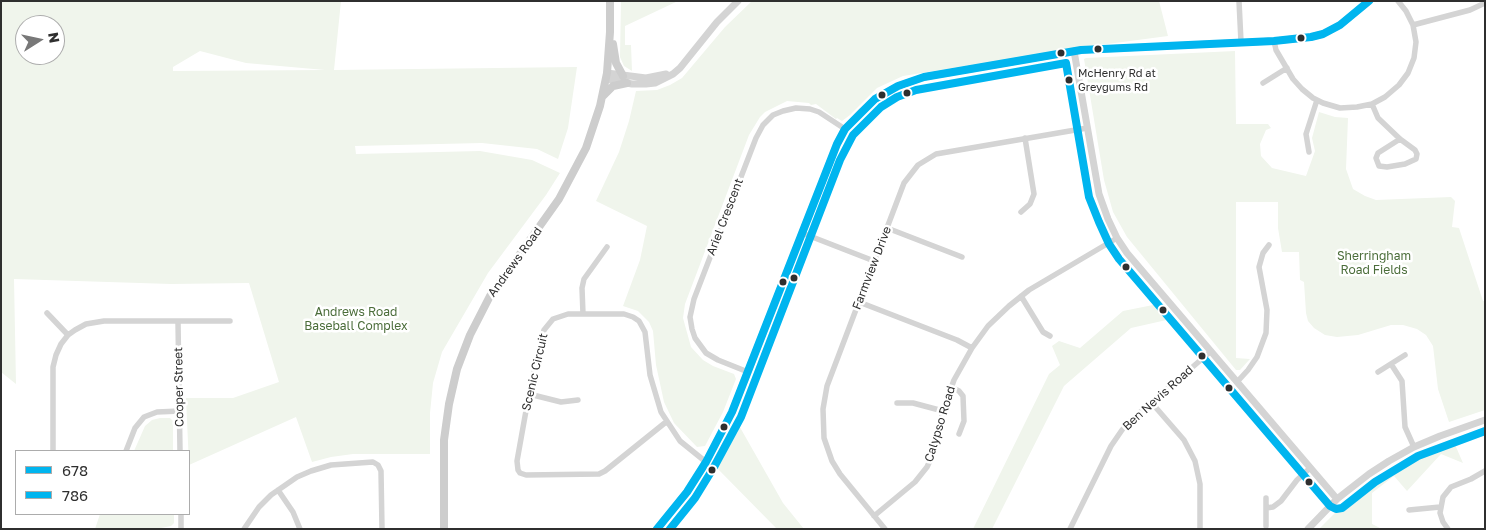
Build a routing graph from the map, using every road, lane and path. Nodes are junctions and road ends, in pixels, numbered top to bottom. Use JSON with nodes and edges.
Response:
{"nodes":[{"id":1,"x":610,"y":1,"type":"edge"},
{"id":2,"x":738,"y":1,"type":"edge"},
{"id":3,"x":1239,"y":1,"type":"edge"},
{"id":4,"x":1369,"y":1,"type":"edge"},
{"id":5,"x":1398,"y":1,"type":"edge"},
{"id":6,"x":1485,"y":3,"type":"edge"},
{"id":7,"x":1413,"y":25,"type":"junction"},
{"id":8,"x":610,"y":32,"type":"junction"},
{"id":9,"x":1274,"y":41,"type":"junction"},
{"id":10,"x":1241,"y":42,"type":"junction"},
{"id":11,"x":1074,"y":51,"type":"junction"},
{"id":12,"x":1287,"y":68,"type":"junction"},
{"id":13,"x":606,"y":76,"type":"junction"},
{"id":14,"x":625,"y":79,"type":"junction"},
{"id":15,"x":1263,"y":82,"type":"dead end"},
{"id":16,"x":602,"y":97,"type":"junction"},
{"id":17,"x":1317,"y":100,"type":"junction"},
{"id":18,"x":1372,"y":104,"type":"junction"},
{"id":19,"x":1087,"y":128,"type":"junction"},
{"id":20,"x":845,"y":129,"type":"junction"},
{"id":21,"x":1025,"y":138,"type":"junction"},
{"id":22,"x":1400,"y":139,"type":"junction"},
{"id":23,"x":1309,"y":152,"type":"dead end"},
{"id":24,"x":1021,"y":212,"type":"dead end"},
{"id":25,"x":887,"y":228,"type":"junction"},
{"id":26,"x":802,"y":233,"type":"junction"},
{"id":27,"x":1117,"y":238,"type":"junction"},
{"id":28,"x":1269,"y":245,"type":"dead end"},
{"id":29,"x":607,"y":247,"type":"dead end"},
{"id":30,"x":962,"y":257,"type":"dead end"},
{"id":31,"x":874,"y":261,"type":"junction"},
{"id":32,"x":1020,"y":296,"type":"junction"},
{"id":33,"x":859,"y":302,"type":"junction"},
{"id":34,"x":47,"y":313,"type":"dead end"},
{"id":35,"x":583,"y":314,"type":"junction"},
{"id":36,"x":230,"y":321,"type":"dead end"},
{"id":37,"x":178,"y":322,"type":"junction"},
{"id":38,"x":68,"y":335,"type":"junction"},
{"id":39,"x":1050,"y":336,"type":"dead end"},
{"id":40,"x":972,"y":348,"type":"junction"},
{"id":41,"x":1210,"y":352,"type":"junction"},
{"id":42,"x":1405,"y":355,"type":"dead end"},
{"id":43,"x":1391,"y":364,"type":"junction"},
{"id":44,"x":748,"y":372,"type":"junction"},
{"id":45,"x":1378,"y":372,"type":"dead end"},
{"id":46,"x":1237,"y":382,"type":"junction"},
{"id":47,"x":951,"y":387,"type":"junction"},
{"id":48,"x":529,"y":394,"type":"junction"},
{"id":49,"x":578,"y":400,"type":"dead end"},
{"id":50,"x":1152,"y":402,"type":"junction"},
{"id":51,"x":897,"y":403,"type":"dead end"},
{"id":52,"x":180,"y":411,"type":"junction"},
{"id":53,"x":943,"y":411,"type":"junction"},
{"id":54,"x":1485,"y":420,"type":"edge"},
{"id":55,"x":666,"y":422,"type":"junction"},
{"id":56,"x":959,"y":434,"type":"dead end"},
{"id":57,"x":1414,"y":447,"type":"junction"},
{"id":58,"x":53,"y":450,"type":"edge"},
{"id":59,"x":126,"y":450,"type":"edge"},
{"id":60,"x":180,"y":450,"type":"edge"},
{"id":61,"x":706,"y":462,"type":"junction"},
{"id":62,"x":1310,"y":468,"type":"junction"},
{"id":63,"x":1485,"y":471,"type":"edge"},
{"id":64,"x":278,"y":490,"type":"junction"},
{"id":65,"x":1266,"y":498,"type":"dead end"},
{"id":66,"x":1336,"y":499,"type":"junction"},
{"id":67,"x":1440,"y":507,"type":"junction"},
{"id":68,"x":1266,"y":508,"type":"junction"},
{"id":69,"x":1409,"y":510,"type":"dead end"},
{"id":70,"x":181,"y":515,"type":"edge"},
{"id":71,"x":874,"y":516,"type":"junction"},
{"id":72,"x":1266,"y":526,"type":"dead end"},
{"id":73,"x":181,"y":529,"type":"edge"},
{"id":74,"x":244,"y":529,"type":"edge"},
{"id":75,"x":300,"y":529,"type":"edge"},
{"id":76,"x":382,"y":529,"type":"edge"},
{"id":77,"x":444,"y":529,"type":"edge"},
{"id":78,"x":657,"y":529,"type":"edge"},
{"id":79,"x":885,"y":529,"type":"edge"},
{"id":80,"x":1070,"y":529,"type":"edge"},
{"id":81,"x":1200,"y":529,"type":"edge"},
{"id":82,"x":1308,"y":529,"type":"edge"},
{"id":83,"x":1448,"y":529,"type":"edge"}],
"edges":[{"from":1,"to":8,"type":"main road","name":"Andrews Road"},
{"from":2,"to":14,"type":"street"},
{"from":3,"to":10,"type":"street"},
{"from":4,"to":9,"type":"street"},
{"from":5,"to":7,"type":"street"},
{"from":6,"to":7,"type":"street"},
{"from":7,"to":18,"type":"street"},
{"from":8,"to":13,"type":"main road","name":"Andrews Road"},
{"from":8,"to":14,"type":"main road"},
{"from":9,"to":10,"type":"street"},
{"from":9,"to":12,"type":"street"},
{"from":10,"to":11,"type":"street"},
{"from":11,"to":19,"type":"street"},
{"from":11,"to":20,"type":"street"},
{"from":12,"to":15,"type":"street"},
{"from":12,"to":17,"type":"street"},
{"from":13,"to":14,"type":"street"},
{"from":13,"to":16,"type":"main road","name":"Andrews Road"},
{"from":14,"to":16,"type":"main road"},
{"from":16,"to":77,"type":"main road","name":"Andrews Road"},
{"from":17,"to":18,"type":"street"},
{"from":17,"to":23,"type":"street"},
{"from":18,"to":22,"type":"street"},
{"from":19,"to":21,"type":"street","name":"Farmview Drive"},
{"from":19,"to":27,"type":"street"},
{"from":20,"to":26,"type":"street"},
{"from":20,"to":44,"type":"street","name":"Ariel Crescent"},
{"from":21,"to":24,"type":"street"},
{"from":21,"to":25,"type":"street","name":"Farmview Drive"},
{"from":22,"to":22,"type":"street"},
{"from":25,"to":30,"type":"street"},
{"from":25,"to":31,"type":"street","name":"Farmview Drive"},
{"from":26,"to":31,"type":"street"},
{"from":26,"to":44,"type":"street"},
{"from":27,"to":32,"type":"street","name":"Calypso Road"},
{"from":27,"to":41,"type":"street"},
{"from":28,"to":46,"type":"street"},
{"from":29,"to":35,"type":"street"},
{"from":31,"to":33,"type":"street","name":"Farmview Drive"},
{"from":32,"to":39,"type":"street"},
{"from":32,"to":40,"type":"street","name":"Calypso Road"},
{"from":33,"to":40,"type":"street"},
{"from":33,"to":71,"type":"street","name":"Farmview Drive"},
{"from":34,"to":38,"type":"street"},
{"from":35,"to":48,"type":"street","name":"Scenic Circuit"},
{"from":35,"to":55,"type":"street","name":"Scenic Circuit"},
{"from":36,"to":37,"type":"street"},
{"from":37,"to":38,"type":"street"},
{"from":37,"to":52,"type":"street","name":"Cooper Street"},
{"from":38,"to":58,"type":"street"},
{"from":40,"to":47,"type":"street","name":"Calypso Road"},
{"from":41,"to":46,"type":"street"},
{"from":41,"to":50,"type":"street","name":"Ben Nevis Road"},
{"from":42,"to":43,"type":"street"},
{"from":43,"to":45,"type":"street"},
{"from":43,"to":57,"type":"street"},
{"from":44,"to":61,"type":"street"},
{"from":46,"to":62,"type":"street"},
{"from":47,"to":53,"type":"street","name":"Calypso Road"},
{"from":47,"to":56,"type":"street"},
{"from":48,"to":49,"type":"street"},
{"from":48,"to":55,"type":"street","name":"Scenic Circuit"},
{"from":50,"to":80,"type":"street","name":"Ben Nevis Road"},
{"from":50,"to":81,"type":"street"},
{"from":51,"to":53,"type":"street"},
{"from":52,"to":59,"type":"street"},
{"from":52,"to":60,"type":"street","name":"Cooper Street"},
{"from":53,"to":71,"type":"street","name":"Calypso Road"},
{"from":54,"to":57,"type":"street"},
{"from":55,"to":61,"type":"street","name":"Scenic Circuit"},
{"from":57,"to":66,"type":"street"},
{"from":61,"to":78,"type":"street"},
{"from":62,"to":66,"type":"street"},
{"from":62,"to":68,"type":"street"},
{"from":63,"to":67,"type":"street"},
{"from":64,"to":74,"type":"street"},
{"from":64,"to":75,"type":"street"},
{"from":64,"to":76,"type":"street"},
{"from":65,"to":68,"type":"street"},
{"from":66,"to":82,"type":"street"},
{"from":67,"to":69,"type":"street"},
{"from":67,"to":83,"type":"street"},
{"from":68,"to":72,"type":"street"},
{"from":70,"to":73,"type":"street"},
{"from":71,"to":79,"type":"street","name":"Farmview Drive"}]}
